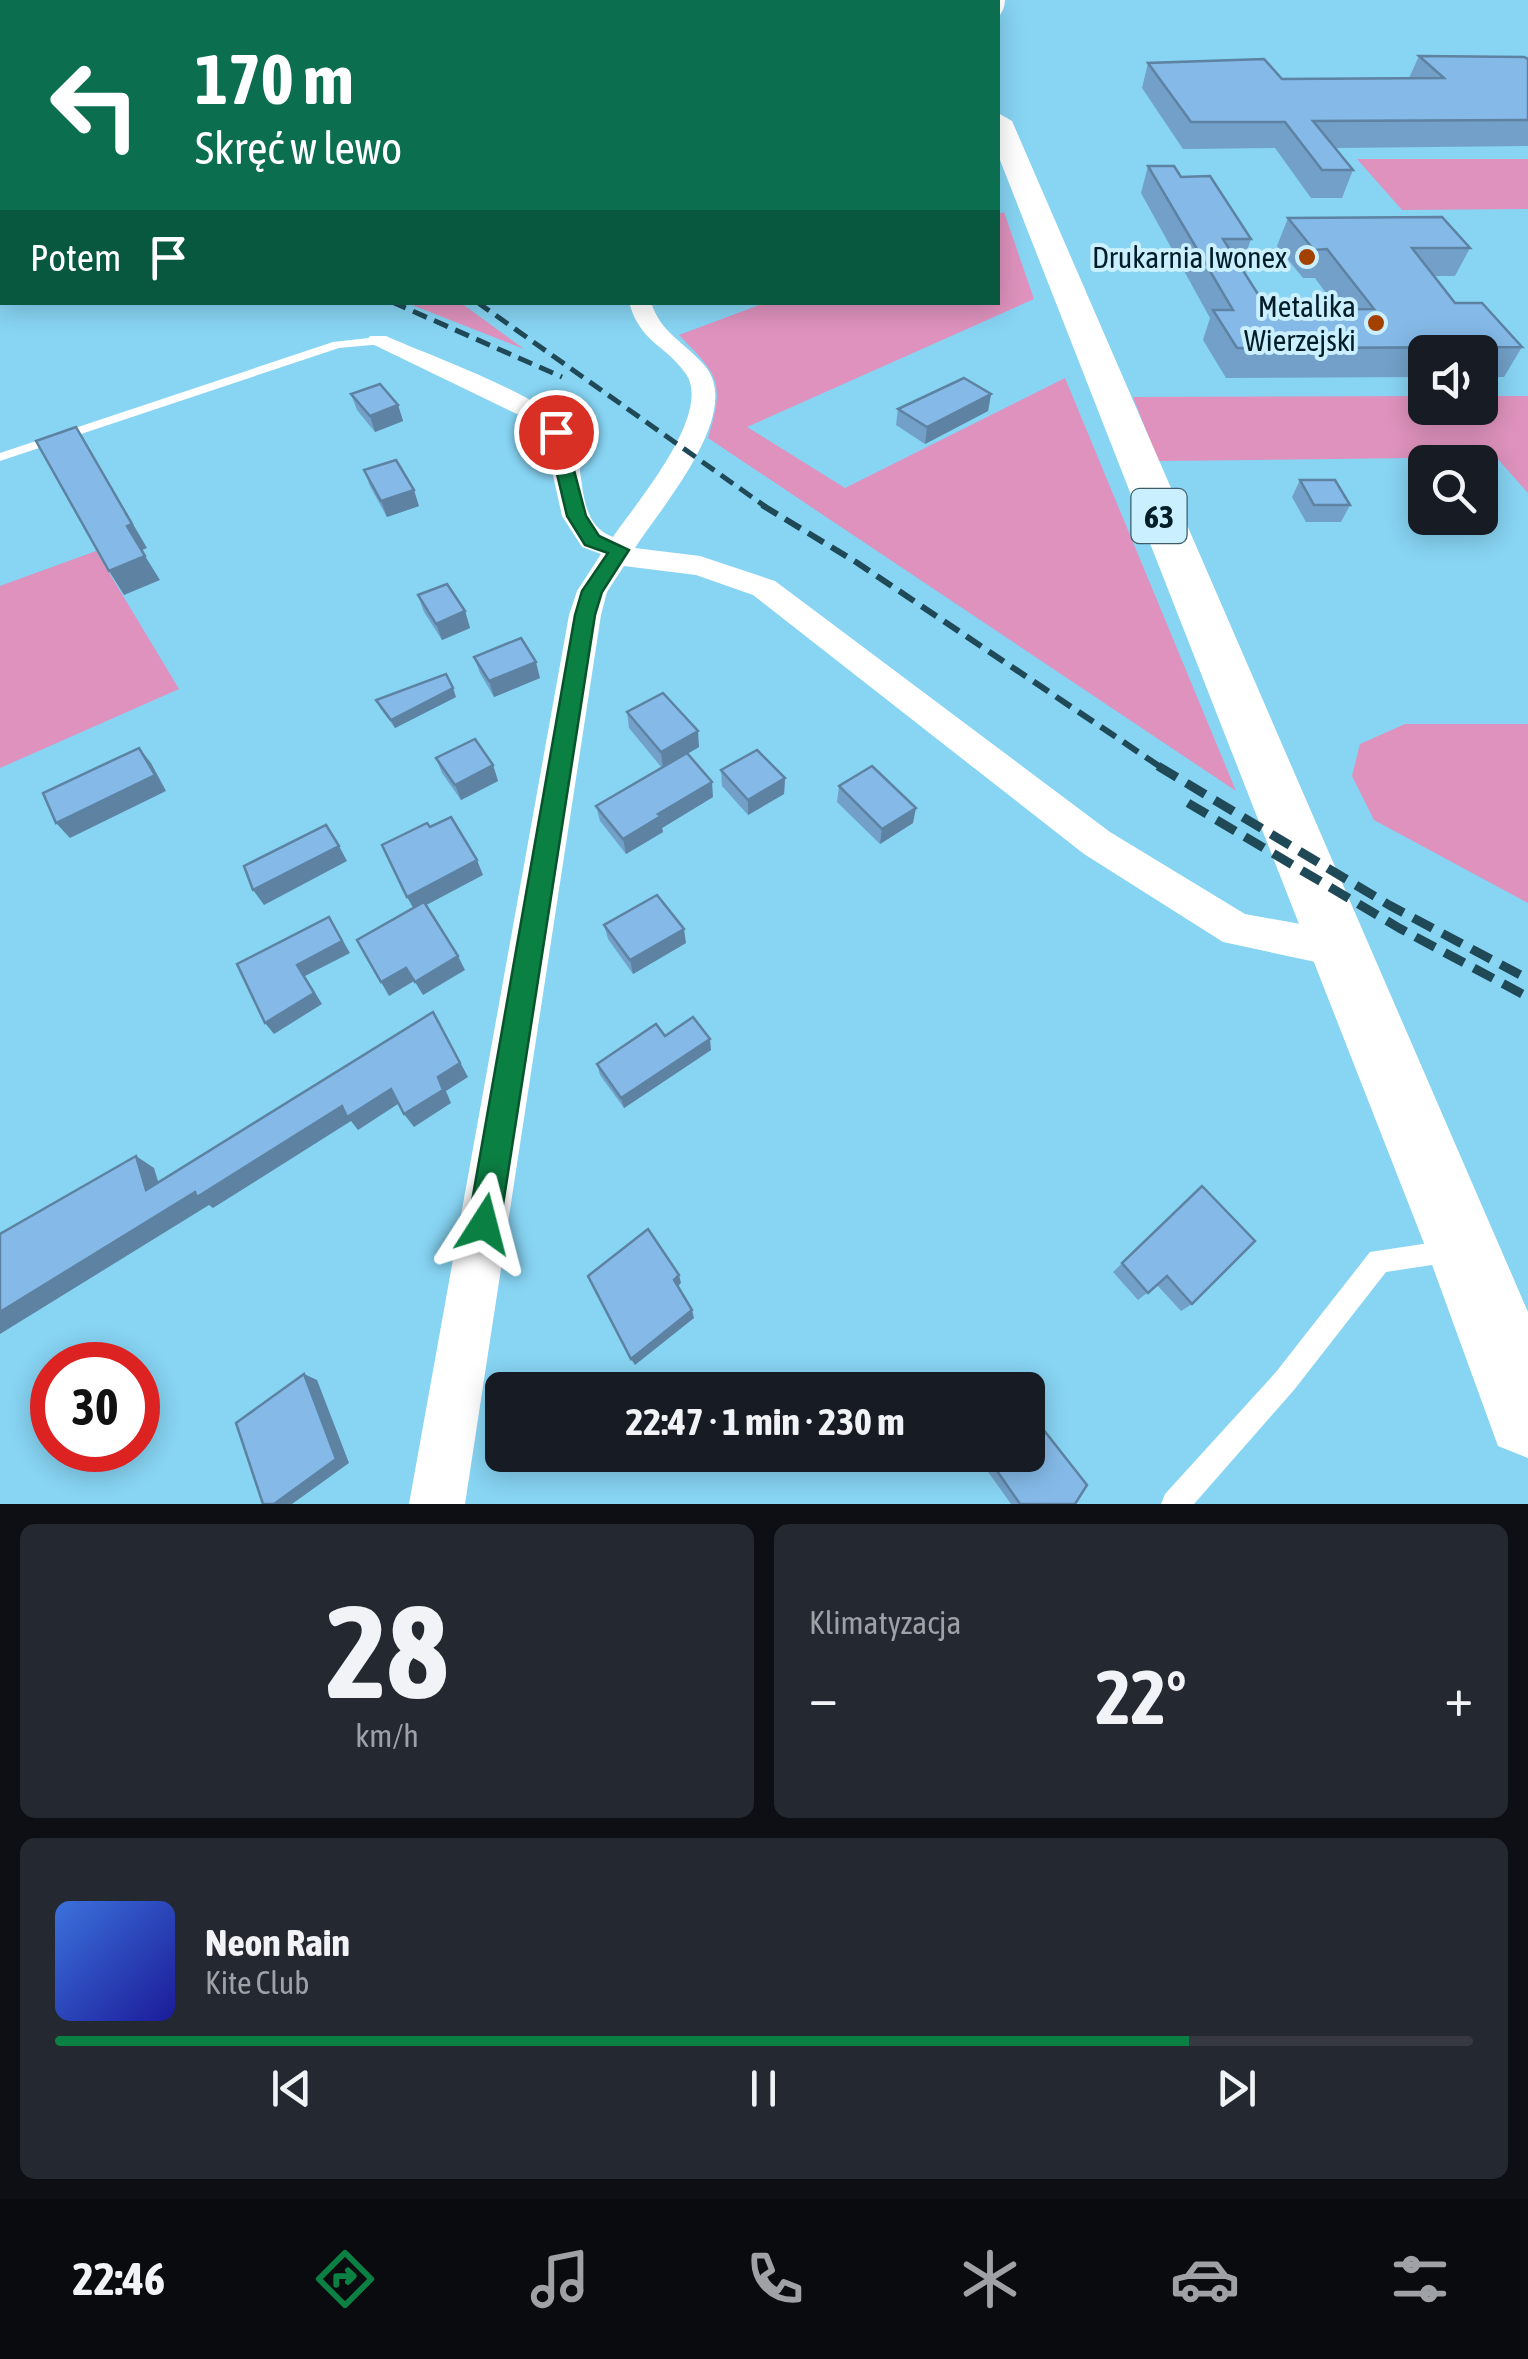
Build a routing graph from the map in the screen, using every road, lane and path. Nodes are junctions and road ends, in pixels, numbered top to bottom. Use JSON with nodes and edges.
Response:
{"nodes":[{"id":1,"x":1000,"y":126,"type":"edge"},
{"id":2,"x":642,"y":305,"type":"edge"},
{"id":3,"x":378,"y":341,"type":"joint"},
{"id":4,"x":0,"y":458,"type":"edge"},
{"id":5,"x":617,"y":553,"type":"junction"},
{"id":6,"x":1339,"y":950,"type":"junction"},
{"id":7,"x":1465,"y":1250,"type":"junction"},
{"id":8,"x":1521,"y":1382,"type":"edge"},
{"id":9,"x":437,"y":1504,"type":"edge"},
{"id":10,"x":1176,"y":1504,"type":"edge"}],
"edges":[{"from":1,"to":6,"type":"main road","number":"63"},
{"from":2,"to":5,"type":"street"},
{"from":3,"to":4,"type":"lane"},
{"from":3,"to":5,"type":"street"},
{"from":5,"to":6,"type":"street"},
{"from":5,"to":9,"type":"street"},
{"from":6,"to":7,"type":"main road","number":"63"},
{"from":7,"to":8,"type":"main road","number":"63"},
{"from":7,"to":10,"type":"lane"}]}
